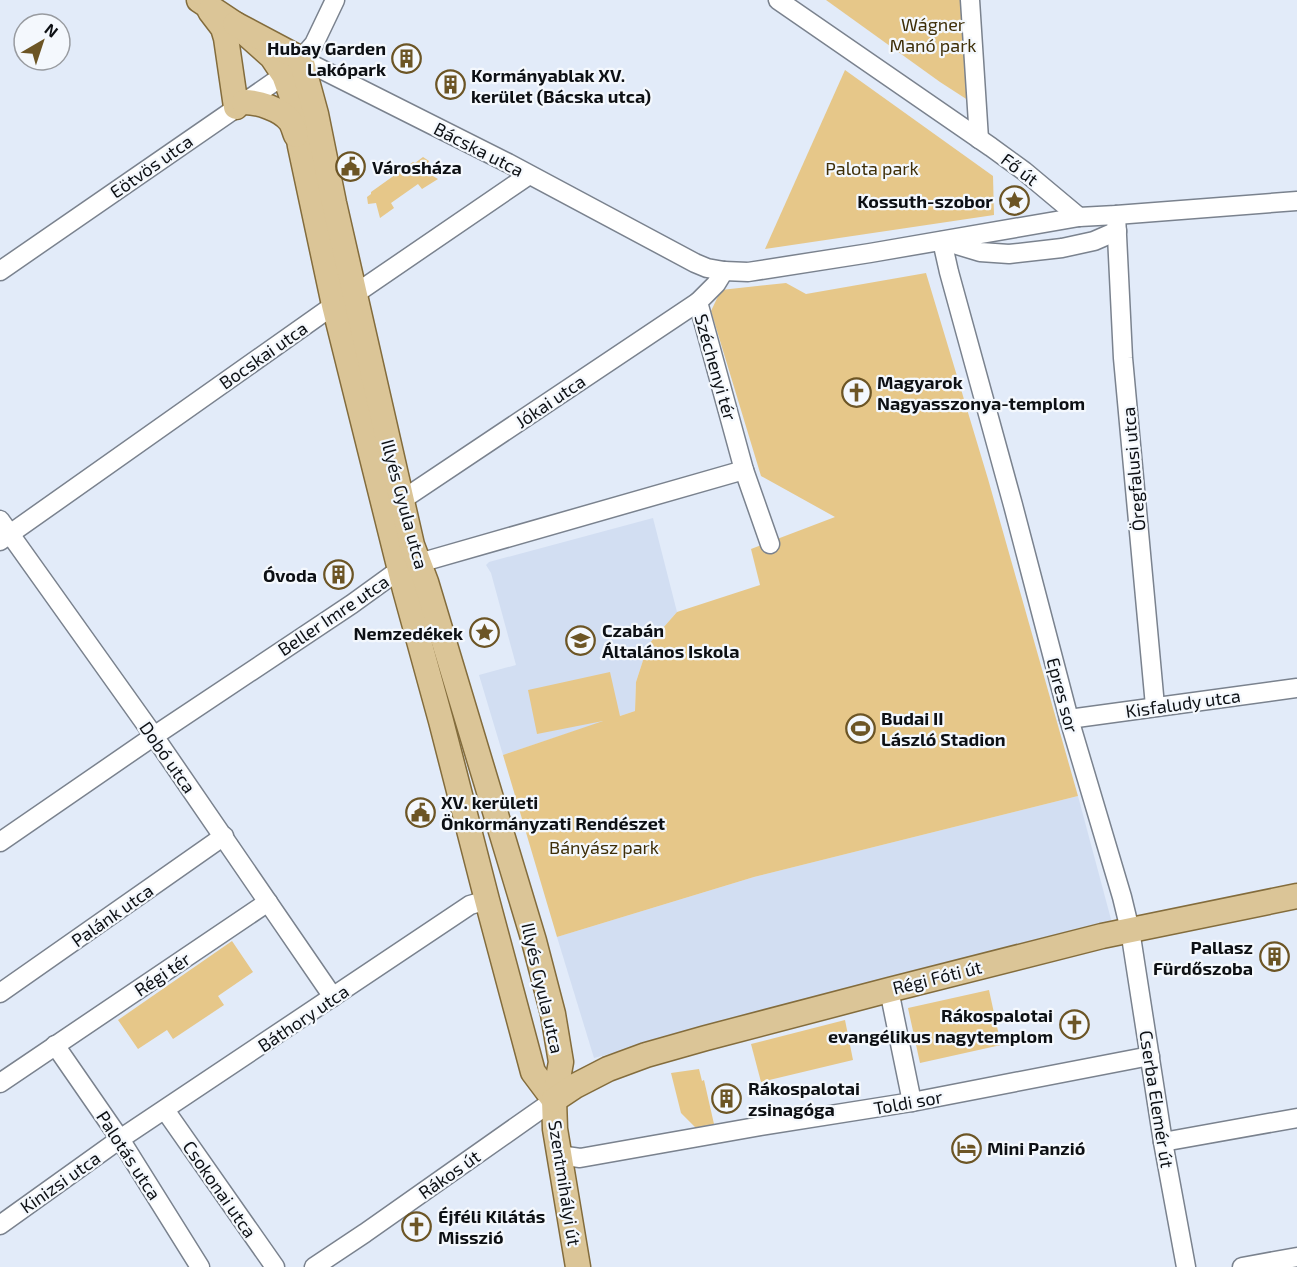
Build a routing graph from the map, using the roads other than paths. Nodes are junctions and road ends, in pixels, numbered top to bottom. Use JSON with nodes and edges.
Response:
{"nodes":[{"id":1,"x":335,"y":0,"type":"edge"},
{"id":2,"x":778,"y":0,"type":"edge"},
{"id":3,"x":970,"y":0,"type":"edge"},
{"id":4,"x":202,"y":2,"type":"edge"},
{"id":5,"x":292,"y":67,"type":"junction"},
{"id":6,"x":240,"y":104,"type":"junction"},
{"id":7,"x":979,"y":139,"type":"junction"},
{"id":8,"x":300,"y":146,"type":"junction"},
{"id":9,"x":529,"y":175,"type":"junction"},
{"id":10,"x":1297,"y":201,"type":"edge"},
{"id":11,"x":1079,"y":217,"type":"junction"},
{"id":12,"x":1116,"y":223,"type":"junction"},
{"id":13,"x":942,"y":241,"type":"junction"},
{"id":14,"x":0,"y":271,"type":"edge"},
{"id":15,"x":724,"y":271,"type":"junction"},
{"id":16,"x":344,"y":300,"type":"junction"},
{"id":17,"x":698,"y":302,"type":"junction"},
{"id":18,"x":744,"y":470,"type":"junction"},
{"id":19,"x":402,"y":500,"type":"junction"},
{"id":20,"x":3,"y":532,"type":"edge"},
{"id":21,"x":770,"y":544,"type":"dead end"},
{"id":22,"x":409,"y":566,"type":"junction"},
{"id":23,"x":1297,"y":687,"type":"edge"},
{"id":24,"x":1155,"y":706,"type":"junction"},
{"id":25,"x":1069,"y":719,"type":"junction"},
{"id":26,"x":154,"y":736,"type":"junction"},
{"id":27,"x":224,"y":836,"type":"junction"},
{"id":28,"x":0,"y":842,"type":"edge"},
{"id":29,"x":1297,"y":896,"type":"edge"},
{"id":30,"x":486,"y":900,"type":"junction"},
{"id":31,"x":268,"y":902,"type":"junction"},
{"id":32,"x":1130,"y":930,"type":"junction"},
{"id":33,"x":498,"y":940,"type":"junction"},
{"id":34,"x":534,"y":941,"type":"junction"},
{"id":35,"x":889,"y":990,"type":"junction"},
{"id":36,"x":0,"y":993,"type":"edge"},
{"id":37,"x":333,"y":997,"type":"junction"},
{"id":38,"x":55,"y":1045,"type":"junction"},
{"id":39,"x":1150,"y":1056,"type":"junction"},
{"id":40,"x":0,"y":1083,"type":"edge"},
{"id":41,"x":554,"y":1100,"type":"junction"},
{"id":42,"x":912,"y":1102,"type":"junction"},
{"id":43,"x":165,"y":1110,"type":"junction"},
{"id":44,"x":1297,"y":1118,"type":"edge"},
{"id":45,"x":120,"y":1139,"type":"junction"},
{"id":46,"x":1163,"y":1142,"type":"junction"},
{"id":47,"x":559,"y":1155,"type":"junction"},
{"id":48,"x":0,"y":1225,"type":"edge"},
{"id":49,"x":1297,"y":1257,"type":"edge"},
{"id":50,"x":200,"y":1267,"type":"edge"},
{"id":51,"x":274,"y":1267,"type":"edge"},
{"id":52,"x":314,"y":1267,"type":"edge"},
{"id":53,"x":578,"y":1267,"type":"edge"},
{"id":54,"x":1186,"y":1267,"type":"edge"},
{"id":55,"x":1242,"y":1267,"type":"edge"}],
"edges":[{"from":1,"to":5,"type":"street"},
{"from":2,"to":7,"type":"street","name":"Fő út"},
{"from":3,"to":7,"type":"street"},
{"from":4,"to":5,"type":"main road","name":"Bácska utca"},
{"from":4,"to":6,"type":"main road"},
{"from":5,"to":6,"type":"street","name":"Eötvös utca"},
{"from":5,"to":8,"type":"main road","name":"Illyés Gyula utca"},
{"from":5,"to":9,"type":"street","name":"Bácska utca"},
{"from":5,"to":16,"type":"main road","name":"Illyés Gyula utca"},
{"from":6,"to":8,"type":"main road"},
{"from":6,"to":14,"type":"street","name":"Eötvös utca"},
{"from":7,"to":11,"type":"street","name":"Fő út"},
{"from":8,"to":16,"type":"main road","name":"Illyés Gyula utca"},
{"from":9,"to":15,"type":"street","name":"Bácska utca"},
{"from":9,"to":16,"type":"street","name":"Bocskai utca"},
{"from":10,"to":12,"type":"street"},
{"from":11,"to":12,"type":"street"},
{"from":11,"to":13,"type":"street"},
{"from":12,"to":13,"type":"street"},
{"from":12,"to":24,"type":"street","name":"Öregfalusi utca"},
{"from":13,"to":15,"type":"street"},
{"from":13,"to":25,"type":"street","name":"Epres sor"},
{"from":15,"to":17,"type":"street","name":"Széchenyi tér"},
{"from":16,"to":19,"type":"main road","name":"Illyés Gyula utca"},
{"from":16,"to":20,"type":"street","name":"Bocskai utca"},
{"from":16,"to":22,"type":"main road","name":"Illyés Gyula utca"},
{"from":17,"to":18,"type":"street","name":"Széchenyi tér"},
{"from":17,"to":19,"type":"street","name":"Jókai utca"},
{"from":18,"to":21,"type":"street","name":"Széchenyi tér"},
{"from":18,"to":22,"type":"street","name":"Beller Imre utca"},
{"from":19,"to":22,"type":"main road","name":"Illyés Gyula utca"},
{"from":20,"to":26,"type":"street","name":"Dobó utca"},
{"from":22,"to":26,"type":"street","name":"Beller Imre utca"},
{"from":22,"to":30,"type":"main road","name":"Illyés Gyula utca"},
{"from":22,"to":34,"type":"main road","name":"Illyés Gyula utca"},
{"from":23,"to":24,"type":"street","name":"Kisfaludy utca"},
{"from":24,"to":25,"type":"street","name":"Kisfaludy utca"},
{"from":25,"to":32,"type":"street","name":"Epres sor"},
{"from":26,"to":27,"type":"street","name":"Dobó utca"},
{"from":26,"to":28,"type":"street","name":"Beller Imre utca"},
{"from":27,"to":31,"type":"street","name":"Dobó utca"},
{"from":27,"to":36,"type":"street","name":"Palánk utca"},
{"from":29,"to":32,"type":"main road","name":"Régi Fóti út"},
{"from":30,"to":33,"type":"main road","name":"Illyés Gyula utca"},
{"from":30,"to":37,"type":"street","name":"Báthory utca"},
{"from":31,"to":37,"type":"street","name":"Dobó utca"},
{"from":31,"to":38,"type":"street","name":"Régi tér"},
{"from":32,"to":35,"type":"main road","name":"Régi Fóti út"},
{"from":32,"to":39,"type":"street","name":"Cserba Elemér út"},
{"from":33,"to":34,"type":"main road"},
{"from":33,"to":41,"type":"main road","name":"Illyés Gyula utca"},
{"from":34,"to":41,"type":"main road","name":"Illyés Gyula utca"},
{"from":35,"to":41,"type":"main road","name":"Régi Fóti út"},
{"from":35,"to":42,"type":"street"},
{"from":37,"to":43,"type":"street","name":"Báthory utca"},
{"from":38,"to":40,"type":"street","name":"Régi tér"},
{"from":38,"to":45,"type":"street","name":"Palotás utca"},
{"from":39,"to":42,"type":"street","name":"Toldi sor"},
{"from":39,"to":46,"type":"street","name":"Cserba Elemér út"},
{"from":41,"to":47,"type":"main road","name":"Szentmihályi út"},
{"from":41,"to":52,"type":"street","name":"Rákos út"},
{"from":42,"to":47,"type":"street","name":"Toldi sor"},
{"from":43,"to":45,"type":"street","name":"Báthory utca"},
{"from":43,"to":51,"type":"street","name":"Csokonai utca"},
{"from":44,"to":46,"type":"street"},
{"from":45,"to":48,"type":"street","name":"Kinizsi utca"},
{"from":45,"to":50,"type":"street","name":"Palotás utca"},
{"from":46,"to":54,"type":"street","name":"Cserba Elemér út"},
{"from":47,"to":53,"type":"main road","name":"Szentmihályi út"},
{"from":49,"to":55,"type":"street"}]}
